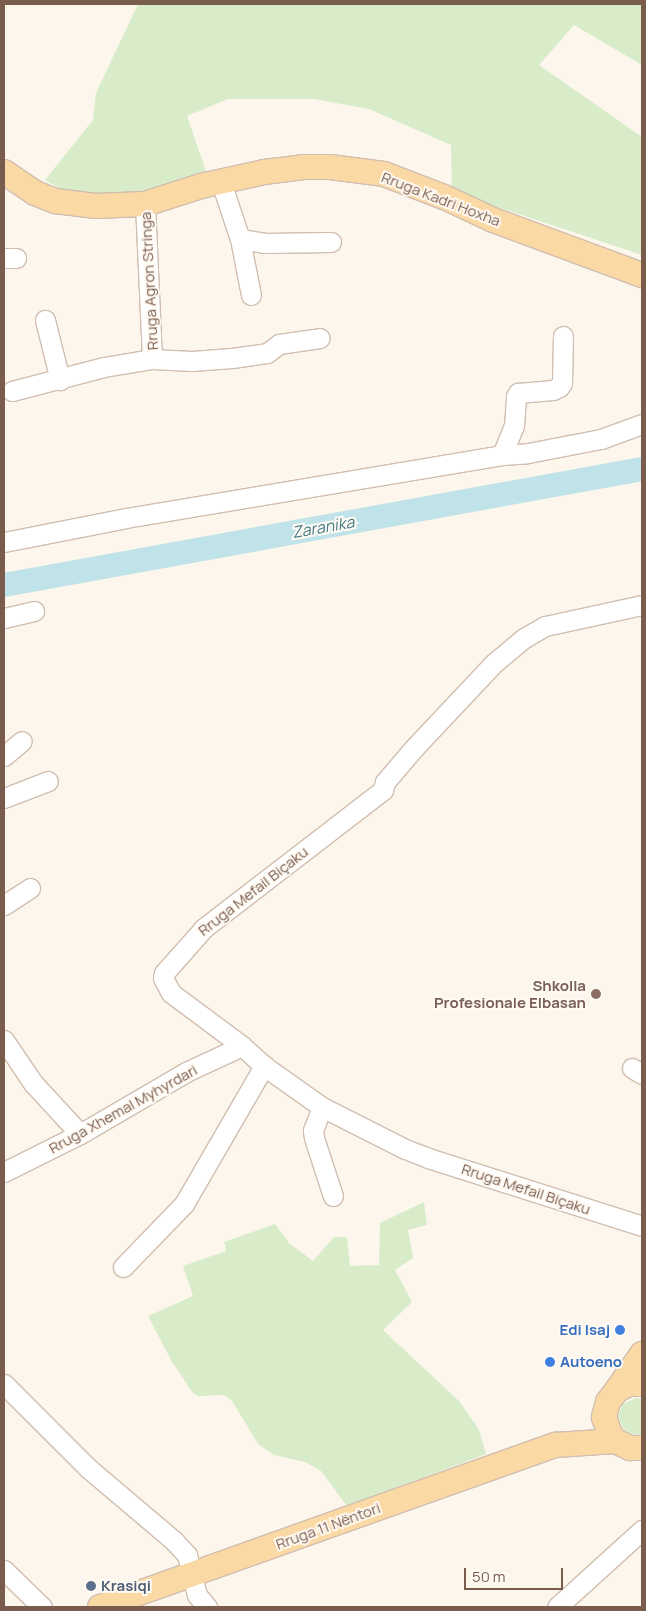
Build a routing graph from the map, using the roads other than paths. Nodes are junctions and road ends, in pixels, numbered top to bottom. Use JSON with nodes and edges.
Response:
{"nodes":[{"id":1,"x":4,"y":172,"type":"edge"},
{"id":2,"x":221,"y":182,"type":"junction"},
{"id":3,"x":145,"y":204,"type":"junction"},
{"id":4,"x":240,"y":239,"type":"junction"},
{"id":5,"x":331,"y":242,"type":"dead end"},
{"id":6,"x":642,"y":275,"type":"edge"},
{"id":7,"x":251,"y":295,"type":"dead end"},
{"id":8,"x":45,"y":320,"type":"dead end"},
{"id":9,"x":563,"y":336,"type":"dead end"},
{"id":10,"x":320,"y":338,"type":"dead end"},
{"id":11,"x":152,"y":359,"type":"junction"},
{"id":12,"x":60,"y":380,"type":"junction"},
{"id":13,"x":12,"y":391,"type":"dead end"},
{"id":14,"x":642,"y":424,"type":"edge"},
{"id":15,"x":502,"y":455,"type":"junction"},
{"id":16,"x":4,"y":542,"type":"edge"},
{"id":17,"x":642,"y":605,"type":"edge"},
{"id":18,"x":34,"y":611,"type":"dead end"},
{"id":19,"x":4,"y":618,"type":"edge"},
{"id":20,"x":22,"y":741,"type":"dead end"},
{"id":21,"x":4,"y":756,"type":"edge"},
{"id":22,"x":48,"y":781,"type":"dead end"},
{"id":23,"x":4,"y":798,"type":"edge"},
{"id":24,"x":30,"y":888,"type":"dead end"},
{"id":25,"x":4,"y":905,"type":"edge"},
{"id":26,"x":4,"y":1040,"type":"edge"},
{"id":27,"x":242,"y":1046,"type":"junction"},
{"id":28,"x":264,"y":1066,"type":"junction"},
{"id":29,"x":322,"y":1108,"type":"junction"},
{"id":30,"x":80,"y":1134,"type":"junction"},
{"id":31,"x":4,"y":1172,"type":"edge"},
{"id":32,"x":333,"y":1196,"type":"dead end"},
{"id":33,"x":642,"y":1226,"type":"edge"},
{"id":34,"x":123,"y":1267,"type":"dead end"},
{"id":35,"x":642,"y":1354,"type":"edge"},
{"id":36,"x":4,"y":1384,"type":"edge"},
{"id":37,"x":642,"y":1384,"type":"edge"},
{"id":38,"x":611,"y":1399,"type":"junction"},
{"id":39,"x":556,"y":1445,"type":"junction"},
{"id":40,"x":632,"y":1449,"type":"edge"},
{"id":41,"x":642,"y":1530,"type":"edge"},
{"id":42,"x":4,"y":1570,"type":"edge"},
{"id":43,"x":193,"y":1573,"type":"junction"},
{"id":44,"x":42,"y":1607,"type":"edge"},
{"id":45,"x":100,"y":1607,"type":"edge"},
{"id":46,"x":207,"y":1607,"type":"edge"},
{"id":47,"x":557,"y":1607,"type":"edge"}],
"edges":[{"from":1,"to":3,"type":"main road","name":"Rruga Kadri Hoxha"},
{"from":2,"to":3,"type":"main road","name":"Rruga Kadri Hoxha"},
{"from":2,"to":4,"type":"street"},
{"from":2,"to":6,"type":"main road","name":"Rruga Kadri Hoxha"},
{"from":3,"to":11,"type":"street","name":"Rruga Agron Stringa"},
{"from":4,"to":5,"type":"street"},
{"from":4,"to":7,"type":"street"},
{"from":8,"to":12,"type":"street"},
{"from":9,"to":15,"type":"street"},
{"from":10,"to":11,"type":"street"},
{"from":11,"to":12,"type":"street"},
{"from":12,"to":13,"type":"street"},
{"from":14,"to":15,"type":"street"},
{"from":15,"to":16,"type":"street"},
{"from":17,"to":27,"type":"street","name":"Rruga Mefail Biçaku"},
{"from":18,"to":19,"type":"street"},
{"from":20,"to":21,"type":"street"},
{"from":22,"to":23,"type":"street"},
{"from":24,"to":25,"type":"street"},
{"from":26,"to":30,"type":"street"},
{"from":27,"to":28,"type":"street","name":"Rruga Mefail Biçaku"},
{"from":27,"to":30,"type":"street","name":"Rruga Xhemal Myhyrdari"},
{"from":28,"to":29,"type":"street","name":"Rruga Mefail Biçaku"},
{"from":28,"to":34,"type":"street"},
{"from":29,"to":32,"type":"street"},
{"from":29,"to":33,"type":"street","name":"Rruga Mefail Biçaku"},
{"from":30,"to":31,"type":"street","name":"Rruga Xhemal Myhyrdari"},
{"from":35,"to":38,"type":"main road"},
{"from":36,"to":43,"type":"street"},
{"from":37,"to":38,"type":"main road"},
{"from":38,"to":39,"type":"main road","name":"Rruga 11 Nëntori"},
{"from":38,"to":40,"type":"main road"},
{"from":39,"to":40,"type":"main road","name":"Rruga 11 Nëntori"},
{"from":39,"to":43,"type":"main road","name":"Rruga 11 Nëntori"},
{"from":41,"to":47,"type":"street"},
{"from":42,"to":44,"type":"street"},
{"from":43,"to":45,"type":"main road","name":"Rruga 11 Nëntori"},
{"from":43,"to":46,"type":"street"}]}
